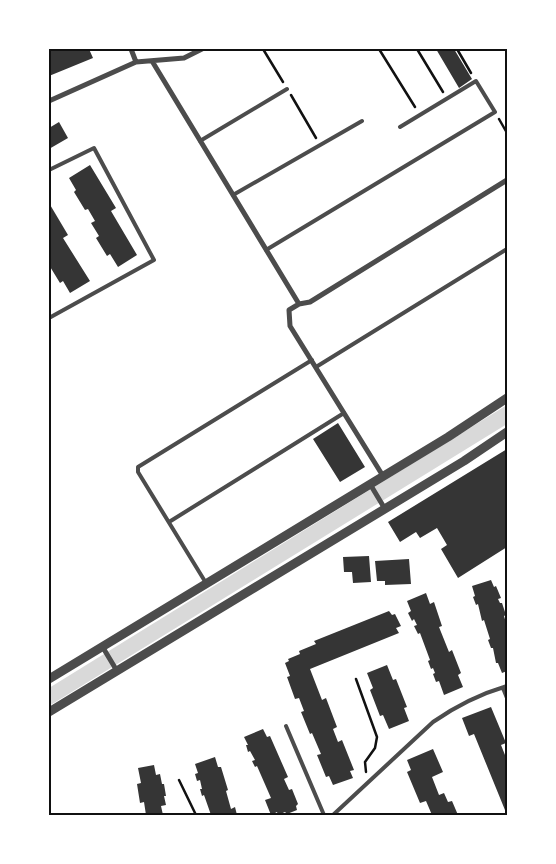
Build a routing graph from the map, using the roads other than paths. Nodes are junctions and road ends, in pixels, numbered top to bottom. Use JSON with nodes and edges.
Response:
{"nodes":[{"id":1,"x":131,"y":49,"type":"edge"},
{"id":2,"x":202,"y":49,"type":"edge"},
{"id":3,"x":152,"y":61,"type":"junction"},
{"id":4,"x":136,"y":62,"type":"junction"},
{"id":5,"x":287,"y":89,"type":"dead end"},
{"id":6,"x":49,"y":100,"type":"edge"},
{"id":7,"x":362,"y":121,"type":"dead end"},
{"id":8,"x":400,"y":127,"type":"dead end"},
{"id":9,"x":200,"y":141,"type":"junction"},
{"id":10,"x":49,"y":170,"type":"edge"},
{"id":11,"x":507,"y":180,"type":"edge"},
{"id":12,"x":233,"y":195,"type":"junction"},
{"id":13,"x":507,"y":249,"type":"edge"},
{"id":14,"x":266,"y":250,"type":"junction"},
{"id":15,"x":299,"y":304,"type":"junction"},
{"id":16,"x":49,"y":318,"type":"edge"},
{"id":17,"x":312,"y":360,"type":"junction"},
{"id":18,"x":316,"y":367,"type":"junction"},
{"id":19,"x":507,"y":398,"type":"edge"},
{"id":20,"x":344,"y":413,"type":"junction"},
{"id":21,"x":507,"y":432,"type":"edge"},
{"id":22,"x":383,"y":476,"type":"junction"},
{"id":23,"x":371,"y":486,"type":"junction"},
{"id":24,"x":384,"y":506,"type":"junction"},
{"id":25,"x":169,"y":522,"type":"junction"},
{"id":26,"x":206,"y":583,"type":"junction"},
{"id":27,"x":103,"y":648,"type":"junction"},
{"id":28,"x":116,"y":669,"type":"junction"},
{"id":29,"x":49,"y":679,"type":"edge"},
{"id":30,"x":505,"y":687,"type":"edge"},
{"id":31,"x":507,"y":698,"type":"edge"},
{"id":32,"x":49,"y":712,"type":"edge"},
{"id":33,"x":286,"y":726,"type":"dead end"},
{"id":34,"x":324,"y":815,"type":"edge"},
{"id":35,"x":332,"y":815,"type":"edge"}],
"edges":[{"from":1,"to":4,"type":"street"},
{"from":2,"to":3,"type":"street"},
{"from":3,"to":4,"type":"street"},
{"from":3,"to":9,"type":"street"},
{"from":4,"to":6,"type":"street"},
{"from":5,"to":9,"type":"lane"},
{"from":7,"to":12,"type":"lane"},
{"from":8,"to":14,"type":"lane"},
{"from":9,"to":12,"type":"street"},
{"from":10,"to":16,"type":"lane"},
{"from":11,"to":15,"type":"street"},
{"from":12,"to":14,"type":"street"},
{"from":13,"to":18,"type":"lane"},
{"from":14,"to":15,"type":"street"},
{"from":15,"to":17,"type":"street"},
{"from":17,"to":18,"type":"street"},
{"from":17,"to":25,"type":"lane"},
{"from":18,"to":20,"type":"street"},
{"from":19,"to":22,"type":"street"},
{"from":20,"to":22,"type":"street"},
{"from":20,"to":25,"type":"lane"},
{"from":21,"to":24,"type":"street"},
{"from":22,"to":23,"type":"street"},
{"from":23,"to":24,"type":"street"},
{"from":23,"to":26,"type":"street"},
{"from":24,"to":28,"type":"street"},
{"from":25,"to":26,"type":"lane"},
{"from":26,"to":27,"type":"street"},
{"from":27,"to":28,"type":"street"},
{"from":27,"to":29,"type":"street"},
{"from":28,"to":32,"type":"street"},
{"from":30,"to":31,"type":"lane"},
{"from":30,"to":35,"type":"lane"},
{"from":33,"to":34,"type":"lane"}]}
